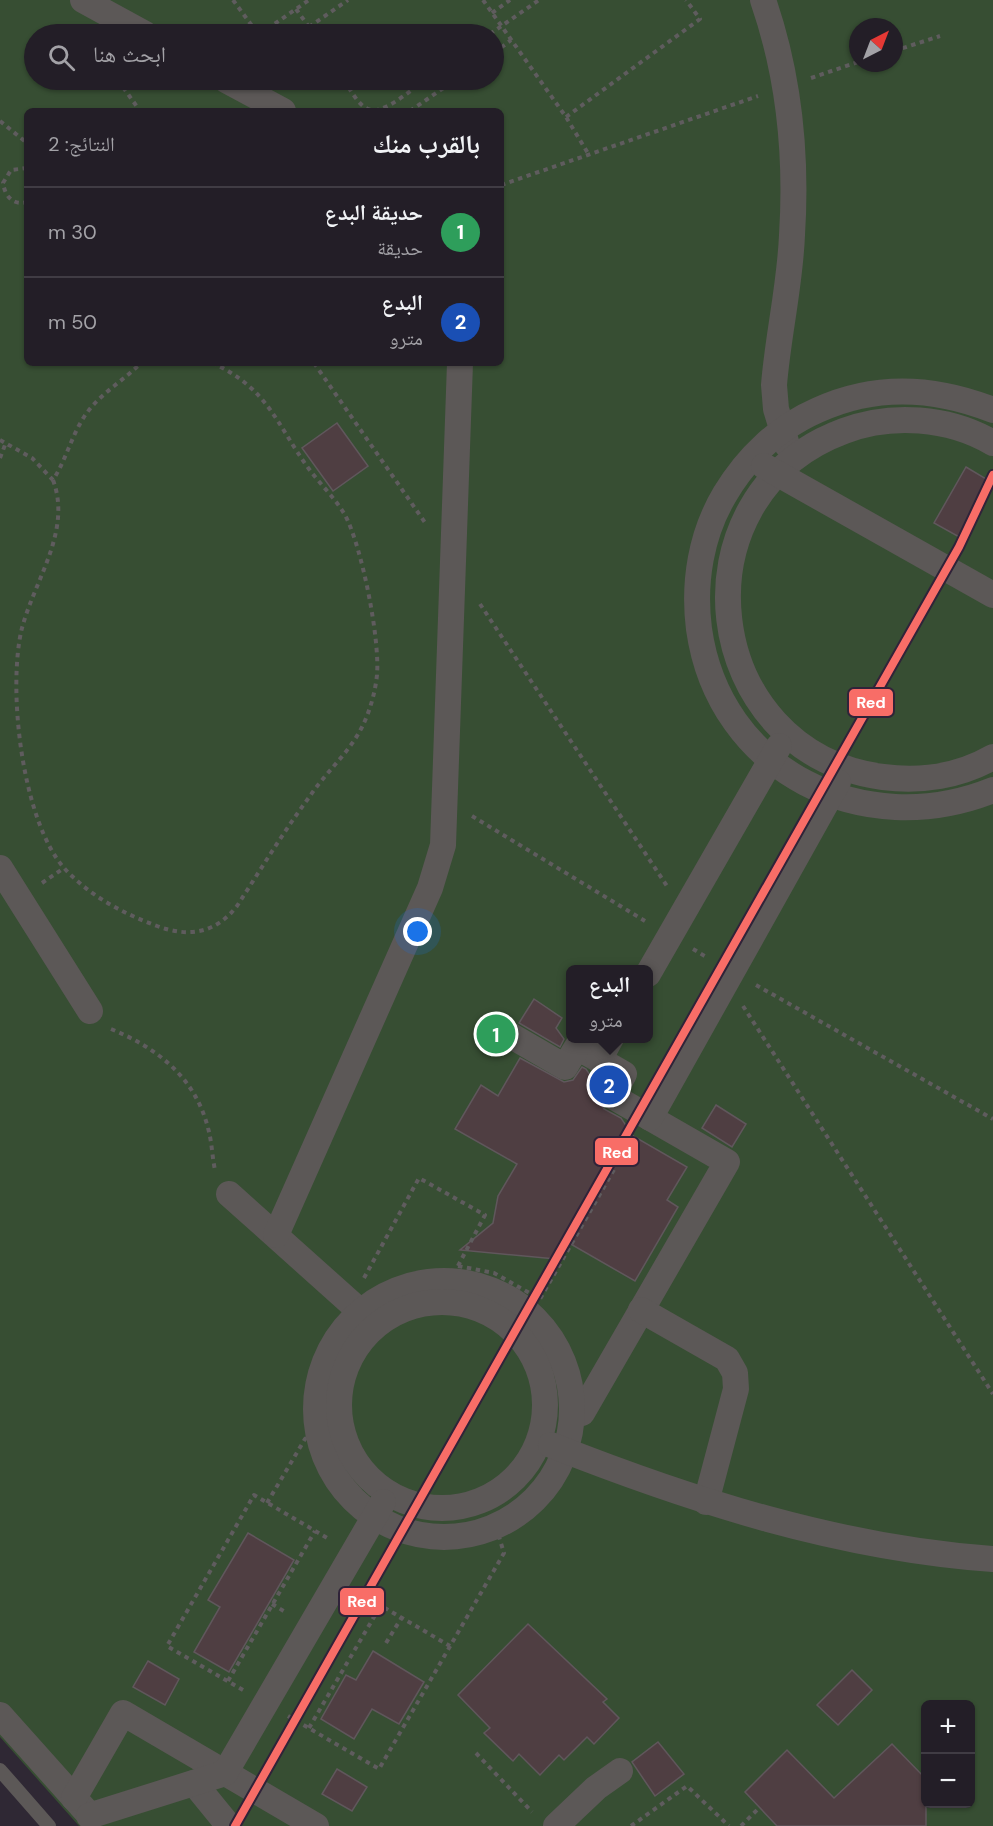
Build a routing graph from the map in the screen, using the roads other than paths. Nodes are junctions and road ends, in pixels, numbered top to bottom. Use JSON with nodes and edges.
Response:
{"nodes":[{"id":1,"x":83,"y":0,"type":"edge"},
{"id":2,"x":763,"y":0,"type":"edge"},
{"id":3,"x":127,"y":24,"type":"edge"},
{"id":4,"x":244,"y":90,"type":"edge"},
{"id":5,"x":277,"y":108,"type":"edge"},
{"id":6,"x":460,"y":366,"type":"edge"},
{"id":7,"x":993,"y":411,"type":"edge"},
{"id":8,"x":781,"y":431,"type":"junction"},
{"id":9,"x":993,"y":443,"type":"edge"},
{"id":10,"x":751,"y":458,"type":"junction"},
{"id":11,"x":786,"y":466,"type":"junction"},
{"id":12,"x":993,"y":595,"type":"edge"},
{"id":13,"x":787,"y":733,"type":"junction"},
{"id":14,"x":993,"y":757,"type":"edge"},
{"id":15,"x":771,"y":760,"type":"junction"},
{"id":16,"x":845,"y":768,"type":"junction"},
{"id":17,"x":993,"y":790,"type":"edge"},
{"id":18,"x":830,"y":795,"type":"junction"},
{"id":19,"x":0,"y":868,"type":"edge"},
{"id":20,"x":653,"y":965,"type":"edge"},
{"id":21,"x":90,"y":1011,"type":"road end"},
{"id":22,"x":508,"y":1034,"type":"dead end"},
{"id":23,"x":605,"y":1049,"type":"edge"},
{"id":24,"x":647,"y":1116,"type":"junction"},
{"id":25,"x":229,"y":1194,"type":"road end"},
{"id":26,"x":276,"y":1235,"type":"junction"},
{"id":27,"x":501,"y":1296,"type":"junction"},
{"id":28,"x":641,"y":1310,"type":"junction"},
{"id":29,"x":362,"y":1313,"type":"junction"},
{"id":30,"x":572,"y":1411,"type":"junction"},
{"id":31,"x":539,"y":1441,"type":"junction"},
{"id":32,"x":566,"y":1451,"type":"junction"},
{"id":33,"x":388,"y":1493,"type":"junction"},
{"id":34,"x":706,"y":1502,"type":"junction"},
{"id":35,"x":374,"y":1517,"type":"junction"},
{"id":36,"x":993,"y":1559,"type":"edge"},
{"id":37,"x":0,"y":1715,"type":"edge"},
{"id":38,"x":0,"y":1770,"type":"edge"},
{"id":39,"x":620,"y":1771,"type":"dead end"},
{"id":40,"x":225,"y":1773,"type":"junction"},
{"id":41,"x":194,"y":1783,"type":"junction"},
{"id":42,"x":87,"y":1813,"type":"edge"},
{"id":43,"x":546,"y":1822,"type":"edge"},
{"id":44,"x":49,"y":1826,"type":"edge"},
{"id":45,"x":229,"y":1826,"type":"edge"},
{"id":46,"x":316,"y":1826,"type":"edge"}],
"edges":[{"from":1,"to":3,"type":"street"},
{"from":2,"to":8,"type":"street"},
{"from":4,"to":5,"type":"street"},
{"from":6,"to":26,"type":"street"},
{"from":7,"to":8,"type":"street"},
{"from":8,"to":10,"type":"street"},
{"from":8,"to":11,"type":"street"},
{"from":9,"to":11,"type":"street"},
{"from":10,"to":11,"type":"street"},
{"from":10,"to":15,"type":"street"},
{"from":11,"to":12,"type":"street"},
{"from":11,"to":13,"type":"street"},
{"from":13,"to":15,"type":"street"},
{"from":13,"to":16,"type":"street"},
{"from":14,"to":16,"type":"street"},
{"from":15,"to":18,"type":"street"},
{"from":15,"to":20,"type":"street"},
{"from":16,"to":18,"type":"street"},
{"from":17,"to":18,"type":"street"},
{"from":18,"to":24,"type":"street"},
{"from":19,"to":21,"type":"street"},
{"from":22,"to":23,"type":"street"},
{"from":23,"to":24,"type":"street"},
{"from":24,"to":28,"type":"street"},
{"from":25,"to":26,"type":"street"},
{"from":26,"to":29,"type":"street"},
{"from":27,"to":29,"type":"street"},
{"from":27,"to":29,"type":"street"},
{"from":27,"to":30,"type":"street"},
{"from":27,"to":31,"type":"street"},
{"from":28,"to":30,"type":"street"},
{"from":28,"to":34,"type":"street"},
{"from":29,"to":33,"type":"street"},
{"from":29,"to":35,"type":"street"},
{"from":30,"to":32,"type":"street"},
{"from":31,"to":32,"type":"street"},
{"from":31,"to":33,"type":"street"},
{"from":32,"to":34,"type":"street"},
{"from":32,"to":35,"type":"street"},
{"from":33,"to":35,"type":"street"},
{"from":34,"to":36,"type":"street"},
{"from":35,"to":40,"type":"street"},
{"from":37,"to":42,"type":"street"},
{"from":38,"to":44,"type":"lane"},
{"from":39,"to":43,"type":"street"},
{"from":40,"to":41,"type":"street"},
{"from":40,"to":42,"type":"street"},
{"from":40,"to":46,"type":"street"},
{"from":41,"to":42,"type":"street"},
{"from":41,"to":45,"type":"street"}]}
